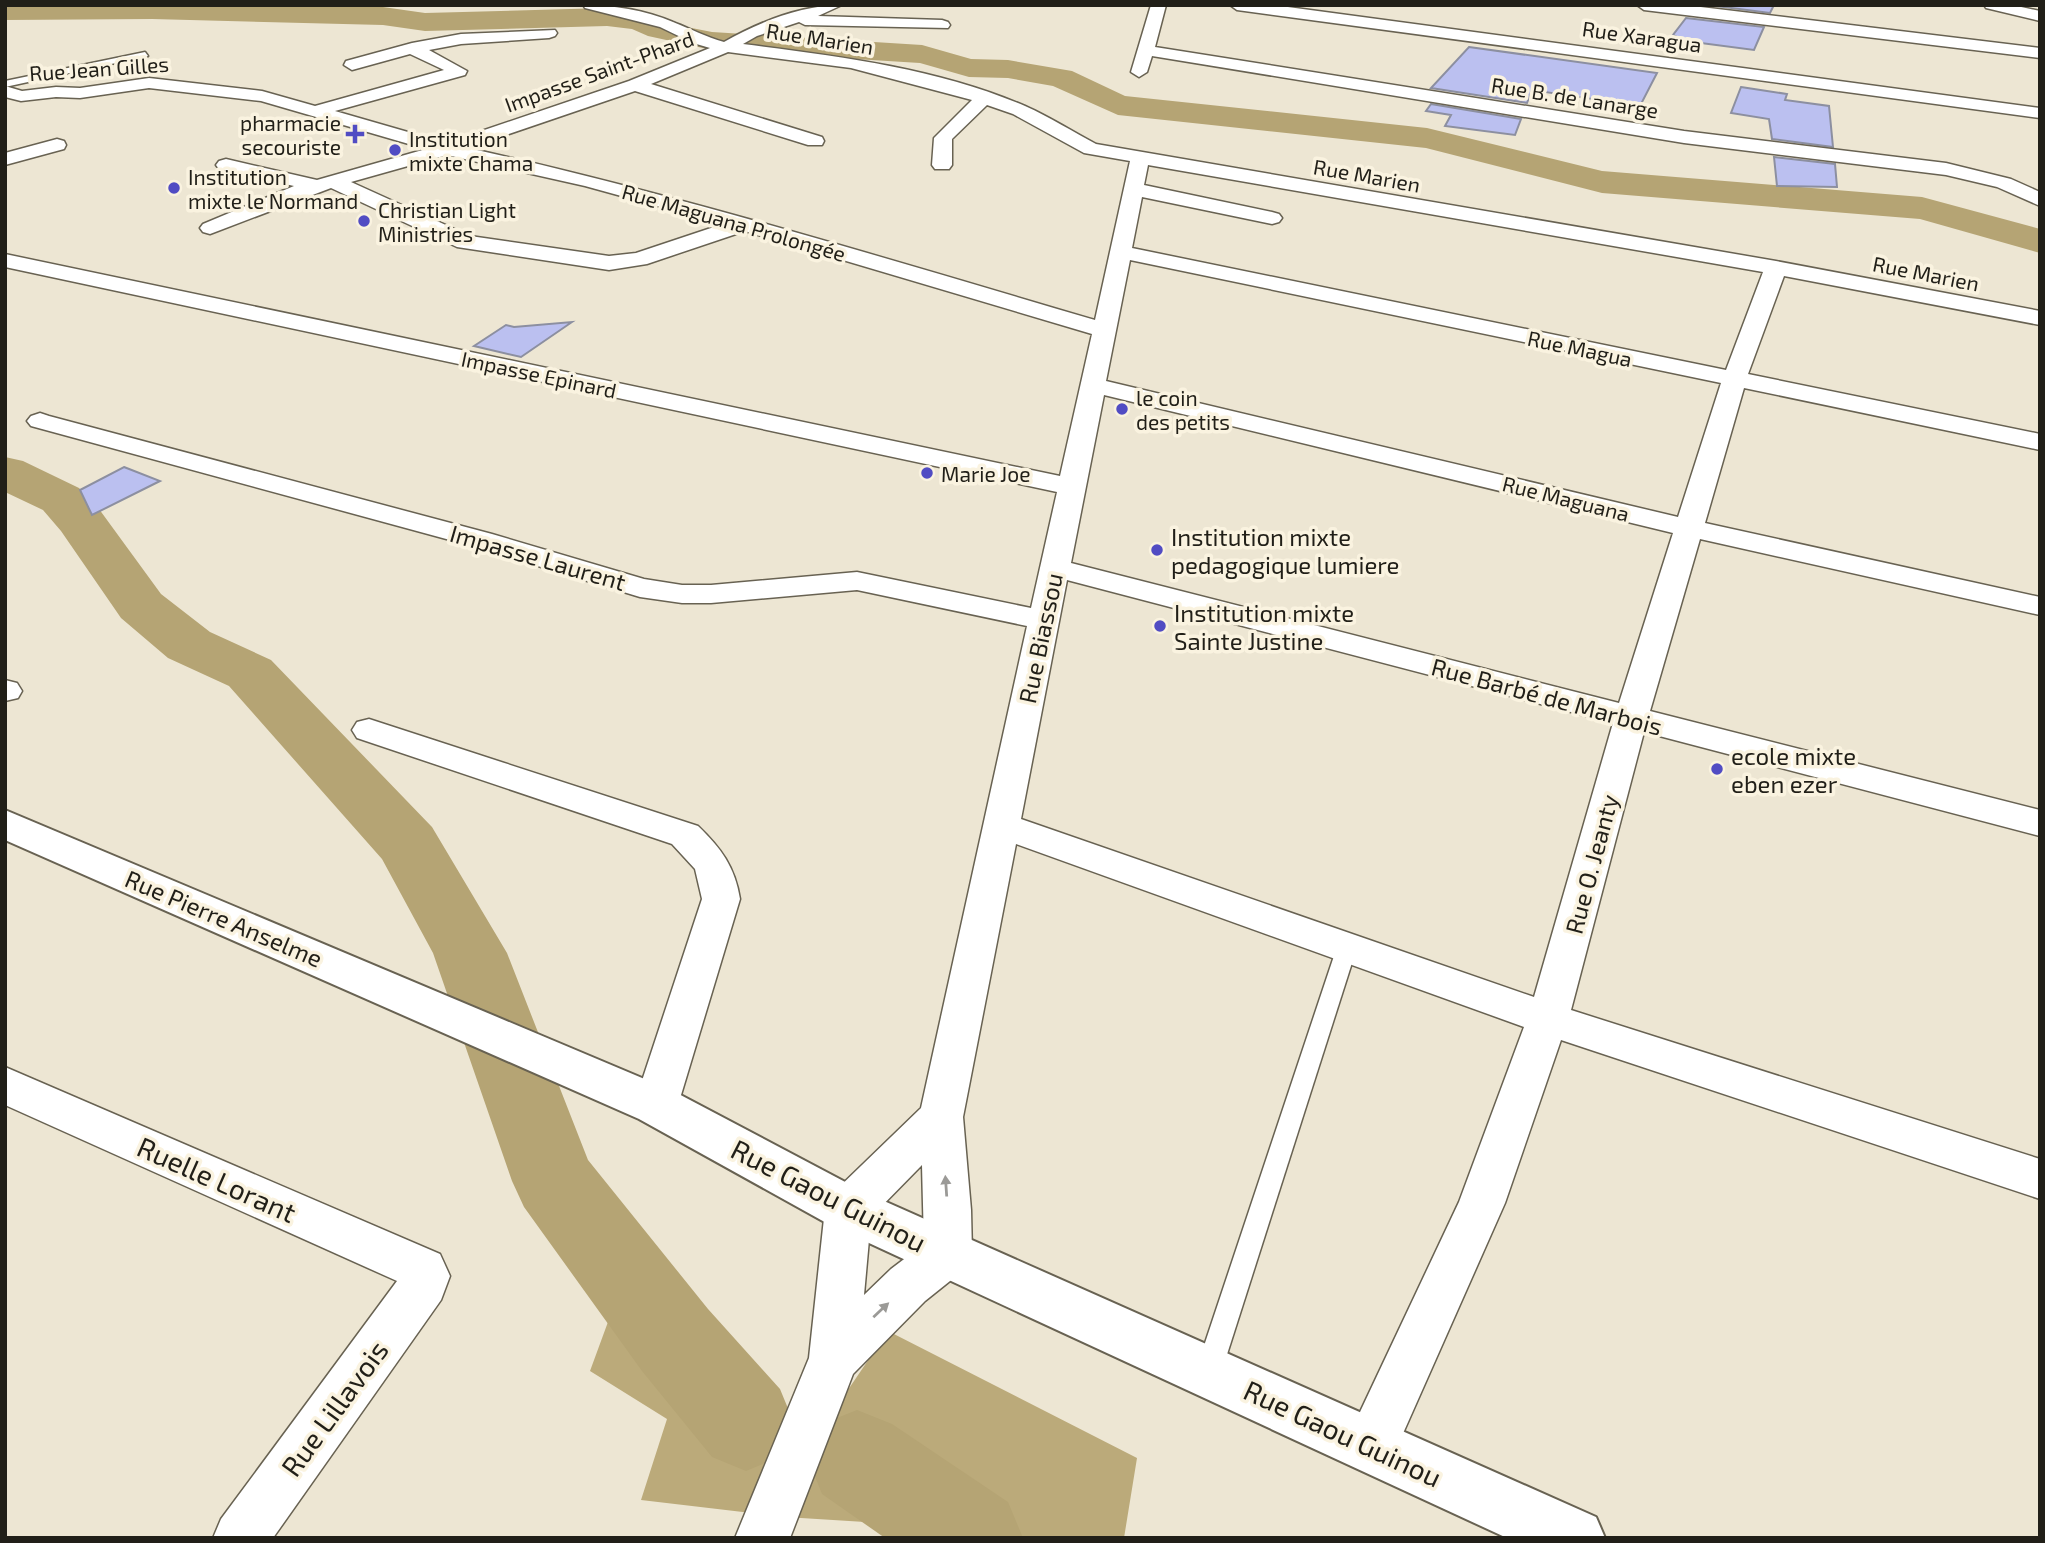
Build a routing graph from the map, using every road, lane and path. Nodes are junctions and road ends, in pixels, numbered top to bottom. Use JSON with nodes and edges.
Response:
{"nodes":[{"id":1,"x":590,"y":5,"type":"edge"},
{"id":2,"x":835,"y":5,"type":"edge"},
{"id":3,"x":1159,"y":5,"type":"edge"},
{"id":4,"x":1237,"y":5,"type":"edge"},
{"id":5,"x":1396,"y":5,"type":"edge"},
{"id":6,"x":1644,"y":5,"type":"edge"},
{"id":7,"x":1802,"y":5,"type":"edge"},
{"id":8,"x":1991,"y":5,"type":"edge"},
{"id":9,"x":2040,"y":16,"type":"edge"},
{"id":10,"x":787,"y":19,"type":"junction"},
{"id":11,"x":942,"y":24,"type":"dead end"},
{"id":12,"x":1377,"y":24,"type":"junction"},
{"id":13,"x":1794,"y":30,"type":"junction"},
{"id":14,"x":548,"y":33,"type":"dead end"},
{"id":15,"x":726,"y":47,"type":"junction"},
{"id":16,"x":412,"y":48,"type":"junction"},
{"id":17,"x":1146,"y":50,"type":"junction"},
{"id":18,"x":2040,"y":53,"type":"edge"},
{"id":19,"x":145,"y":54,"type":"dead end"},
{"id":20,"x":352,"y":65,"type":"dead end"},
{"id":21,"x":1139,"y":73,"type":"dead end"},
{"id":22,"x":5,"y":84,"type":"edge"},
{"id":23,"x":635,"y":85,"type":"junction"},
{"id":24,"x":10,"y":95,"type":"edge"},
{"id":25,"x":984,"y":97,"type":"junction"},
{"id":26,"x":316,"y":111,"type":"junction"},
{"id":27,"x":2040,"y":113,"type":"edge"},
{"id":28,"x":360,"y":124,"type":"joint"},
{"id":29,"x":815,"y":141,"type":"dead end"},
{"id":30,"x":57,"y":145,"type":"dead end"},
{"id":31,"x":447,"y":149,"type":"junction"},
{"id":32,"x":5,"y":159,"type":"edge"},
{"id":33,"x":226,"y":165,"type":"dead end"},
{"id":34,"x":942,"y":165,"type":"dead end"},
{"id":35,"x":1137,"y":174,"type":"junction"},
{"id":36,"x":326,"y":184,"type":"junction"},
{"id":37,"x":2040,"y":200,"type":"edge"},
{"id":38,"x":1272,"y":218,"type":"dead end"},
{"id":39,"x":745,"y":224,"type":"junction"},
{"id":40,"x":210,"y":228,"type":"dead end"},
{"id":41,"x":1121,"y":252,"type":"junction"},
{"id":42,"x":5,"y":260,"type":"edge"},
{"id":43,"x":1776,"y":268,"type":"junction"},
{"id":44,"x":2040,"y":318,"type":"edge"},
{"id":45,"x":1104,"y":330,"type":"junction"},
{"id":46,"x":1734,"y":380,"type":"junction"},
{"id":47,"x":1093,"y":385,"type":"junction"},
{"id":48,"x":40,"y":421,"type":"dead end"},
{"id":49,"x":2040,"y":442,"type":"edge"},
{"id":50,"x":1072,"y":487,"type":"junction"},
{"id":51,"x":1690,"y":528,"type":"junction"},
{"id":52,"x":1055,"y":568,"type":"junction"},
{"id":53,"x":2040,"y":606,"type":"edge"},
{"id":54,"x":1044,"y":620,"type":"junction"},
{"id":55,"x":1631,"y":718,"type":"junction"},
{"id":56,"x":369,"y":730,"type":"dead end"},
{"id":57,"x":2040,"y":823,"type":"edge"},
{"id":58,"x":5,"y":824,"type":"edge"},
{"id":59,"x":1001,"y":825,"type":"junction"},
{"id":60,"x":1347,"y":947,"type":"junction"},
{"id":61,"x":1548,"y":1019,"type":"junction"},
{"id":62,"x":588,"y":1078,"type":"joint"},
{"id":63,"x":5,"y":1085,"type":"edge"},
{"id":64,"x":656,"y":1105,"type":"junction"},
{"id":65,"x":941,"y":1117,"type":"junction"},
{"id":66,"x":2040,"y":1179,"type":"edge"},
{"id":67,"x":848,"y":1209,"type":"junction"},
{"id":68,"x":948,"y":1254,"type":"junction"},
{"id":69,"x":426,"y":1276,"type":"joint"},
{"id":70,"x":834,"y":1358,"type":"junction"},
{"id":71,"x":1209,"y":1371,"type":"junction"},
{"id":72,"x":1370,"y":1446,"type":"junction"},
{"id":73,"x":240,"y":1538,"type":"edge"},
{"id":74,"x":762,"y":1538,"type":"edge"},
{"id":75,"x":1575,"y":1538,"type":"edge"}],
"edges":[{"from":1,"to":15,"type":"street","name":"Rue Marien"},
{"from":2,"to":10,"type":"street","name":"Impasse Saint-Phard"},
{"from":3,"to":17,"type":"street"},
{"from":4,"to":12,"type":"street","name":"Rue Xaragua"},
{"from":5,"to":12,"type":"street"},
{"from":6,"to":13,"type":"street"},
{"from":7,"to":13,"type":"street"},
{"from":8,"to":9,"type":"street"},
{"from":10,"to":11,"type":"street"},
{"from":10,"to":15,"type":"street","name":"Impasse Saint-Phard"},
{"from":12,"to":27,"type":"street","name":"Rue Xaragua"},
{"from":13,"to":18,"type":"street"},
{"from":14,"to":16,"type":"street"},
{"from":15,"to":23,"type":"street","name":"Impasse Saint-Phard"},
{"from":15,"to":25,"type":"street","name":"Rue Marien"},
{"from":16,"to":20,"type":"street"},
{"from":16,"to":26,"type":"street"},
{"from":17,"to":21,"type":"street"},
{"from":17,"to":37,"type":"street","name":"Rue B. de Lanarge"},
{"from":19,"to":22,"type":"lane"},
{"from":23,"to":29,"type":"street"},
{"from":23,"to":31,"type":"street","name":"Impasse Saint-Phard"},
{"from":24,"to":26,"type":"street","name":"Rue Jean Gilles"},
{"from":25,"to":34,"type":"street"},
{"from":25,"to":35,"type":"street","name":"Rue Marien"},
{"from":26,"to":28,"type":"street","name":"Rue Jean Gilles"},
{"from":28,"to":31,"type":"street","name":"Rue Maguana Prolongée"},
{"from":30,"to":32,"type":"street"},
{"from":31,"to":36,"type":"street","name":"Impasse Saint-Phard"},
{"from":31,"to":39,"type":"street","name":"Rue Maguana Prolongée"},
{"from":33,"to":36,"type":"street"},
{"from":35,"to":38,"type":"street"},
{"from":35,"to":41,"type":"street","name":"Rue Biassou"},
{"from":35,"to":43,"type":"street","name":"Rue Marien"},
{"from":36,"to":39,"type":"street"},
{"from":36,"to":40,"type":"street","name":"Impasse Saint-Phard"},
{"from":39,"to":45,"type":"street","name":"Rue Maguana Prolongée"},
{"from":41,"to":45,"type":"street","name":"Rue Biassou"},
{"from":41,"to":46,"type":"street","name":"Rue Magua"},
{"from":42,"to":50,"type":"street","name":"Impasse Epinard"},
{"from":43,"to":44,"type":"street","name":"Rue Marien"},
{"from":43,"to":46,"type":"street","name":"Rue O. Jeanty"},
{"from":45,"to":47,"type":"street","name":"Rue Biassou"},
{"from":46,"to":49,"type":"street","name":"Rue Magua"},
{"from":46,"to":51,"type":"street","name":"Rue O. Jeanty"},
{"from":47,"to":50,"type":"street","name":"Rue Biassou"},
{"from":47,"to":51,"type":"street","name":"Rue Maguana"},
{"from":48,"to":54,"type":"street","name":"Impasse Laurent"},
{"from":50,"to":52,"type":"street","name":"Rue Biassou"},
{"from":51,"to":53,"type":"street","name":"Rue Maguana"},
{"from":51,"to":55,"type":"street","name":"Rue O. Jeanty"},
{"from":52,"to":54,"type":"street","name":"Rue Biassou"},
{"from":52,"to":55,"type":"street","name":"Rue Barbé de Marbois"},
{"from":54,"to":59,"type":"street","name":"Rue Biassou"},
{"from":55,"to":57,"type":"street","name":"Rue Barbé de Marbois"},
{"from":55,"to":61,"type":"street","name":"Rue O. Jeanty"},
{"from":56,"to":64,"type":"street"},
{"from":58,"to":62,"type":"street","name":"Rue Pierre Anselme"},
{"from":59,"to":60,"type":"street"},
{"from":59,"to":65,"type":"street","name":"Rue Biassou"},
{"from":60,"to":61,"type":"street"},
{"from":60,"to":71,"type":"lane"},
{"from":61,"to":66,"type":"street"},
{"from":61,"to":72,"type":"street","name":"Rue O. Jeanty"},
{"from":62,"to":64,"type":"street","name":"Rue Gaou Guinou"},
{"from":63,"to":69,"type":"street","name":"Ruelle Lorant"},
{"from":64,"to":67,"type":"street","name":"Rue Gaou Guinou"},
{"from":65,"to":67,"type":"street"},
{"from":68,"to":65,"type":"street","name":"Rue Biassou","one_way":true},
{"from":67,"to":68,"type":"street","name":"Rue Gaou Guinou"},
{"from":67,"to":70,"type":"street"},
{"from":70,"to":68,"type":"street","one_way":true},
{"from":68,"to":71,"type":"street","name":"Rue Gaou Guinou"},
{"from":69,"to":73,"type":"street","name":"Rue Lillavois"},
{"from":70,"to":74,"type":"street"},
{"from":71,"to":72,"type":"street","name":"Rue Gaou Guinou"},
{"from":72,"to":75,"type":"street","name":"Rue Gaou Guinou"}]}
